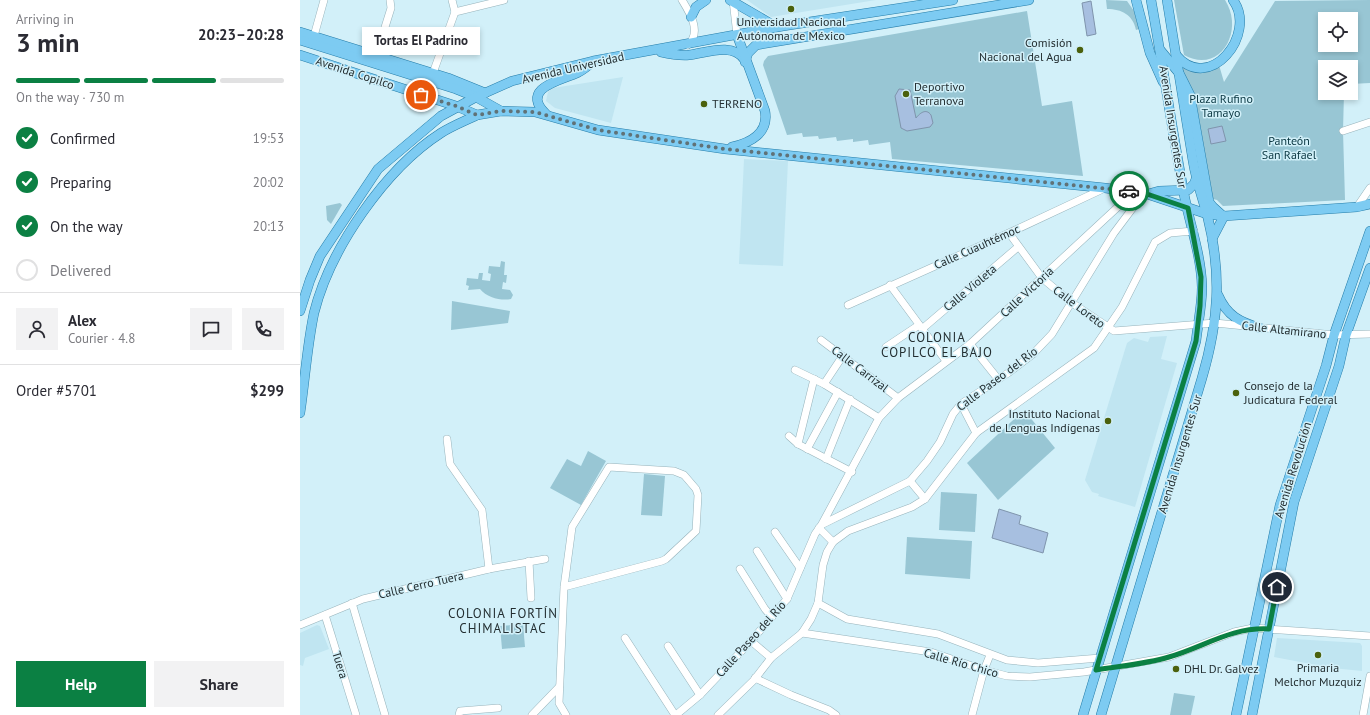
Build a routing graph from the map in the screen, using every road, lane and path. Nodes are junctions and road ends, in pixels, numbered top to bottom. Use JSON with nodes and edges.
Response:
{"nodes":[{"id":1,"x":324,"y":0,"type":"edge"},
{"id":2,"x":390,"y":0,"type":"edge"},
{"id":3,"x":452,"y":0,"type":"edge"},
{"id":4,"x":504,"y":0,"type":"edge"},
{"id":5,"x":682,"y":0,"type":"edge"},
{"id":6,"x":706,"y":0,"type":"edge"},
{"id":7,"x":732,"y":0,"type":"edge"},
{"id":8,"x":953,"y":0,"type":"edge"},
{"id":9,"x":1029,"y":0,"type":"edge"},
{"id":10,"x":1136,"y":0,"type":"edge"},
{"id":11,"x":1151,"y":0,"type":"edge"},
{"id":12,"x":1167,"y":0,"type":"edge"},
{"id":13,"x":1233,"y":0,"type":"edge"},
{"id":14,"x":455,"y":12,"type":"junction"},
{"id":15,"x":691,"y":17,"type":"junction"},
{"id":16,"x":783,"y":26,"type":"junction"},
{"id":17,"x":300,"y":32,"type":"edge"},
{"id":18,"x":736,"y":35,"type":"junction"},
{"id":19,"x":314,"y":36,"type":"junction"},
{"id":20,"x":300,"y":40,"type":"edge"},
{"id":21,"x":687,"y":45,"type":"junction"},
{"id":22,"x":656,"y":50,"type":"junction"},
{"id":23,"x":1160,"y":50,"type":"junction"},
{"id":24,"x":1176,"y":55,"type":"junction"},
{"id":25,"x":300,"y":56,"type":"edge"},
{"id":26,"x":376,"y":56,"type":"junction"},
{"id":27,"x":593,"y":61,"type":"junction"},
{"id":28,"x":745,"y":62,"type":"junction"},
{"id":29,"x":433,"y":73,"type":"junction"},
{"id":30,"x":1179,"y":73,"type":"junction"},
{"id":31,"x":1166,"y":87,"type":"junction"},
{"id":32,"x":485,"y":93,"type":"junction"},
{"id":33,"x":476,"y":97,"type":"junction"},
{"id":34,"x":456,"y":106,"type":"junction"},
{"id":35,"x":501,"y":111,"type":"junction"},
{"id":36,"x":546,"y":114,"type":"junction"},
{"id":37,"x":477,"y":115,"type":"junction"},
{"id":38,"x":1370,"y":122,"type":"edge"},
{"id":39,"x":1343,"y":131,"type":"dead end"},
{"id":40,"x":725,"y":149,"type":"junction"},
{"id":41,"x":1196,"y":179,"type":"junction"},
{"id":42,"x":366,"y":186,"type":"junction"},
{"id":43,"x":1105,"y":188,"type":"junction"},
{"id":44,"x":1370,"y":188,"type":"edge"},
{"id":45,"x":1183,"y":191,"type":"junction"},
{"id":46,"x":1142,"y":193,"type":"junction"},
{"id":47,"x":377,"y":194,"type":"junction"},
{"id":48,"x":1370,"y":204,"type":"edge"},
{"id":49,"x":1357,"y":207,"type":"junction"},
{"id":50,"x":1188,"y":208,"type":"junction"},
{"id":51,"x":1206,"y":214,"type":"junction"},
{"id":52,"x":1224,"y":216,"type":"junction"},
{"id":53,"x":1194,"y":231,"type":"junction"},
{"id":54,"x":1370,"y":231,"type":"edge"},
{"id":55,"x":1009,"y":233,"type":"junction"},
{"id":56,"x":1212,"y":239,"type":"junction"},
{"id":57,"x":1018,"y":247,"type":"junction"},
{"id":58,"x":1370,"y":268,"type":"edge"},
{"id":59,"x":1042,"y":278,"type":"junction"},
{"id":60,"x":890,"y":285,"type":"junction"},
{"id":61,"x":1218,"y":294,"type":"junction"},
{"id":62,"x":1072,"y":303,"type":"junction"},
{"id":63,"x":848,"y":305,"type":"dead end"},
{"id":64,"x":300,"y":311,"type":"edge"},
{"id":65,"x":1215,"y":323,"type":"junction"},
{"id":66,"x":1198,"y":324,"type":"junction"},
{"id":67,"x":921,"y":327,"type":"junction"},
{"id":68,"x":1107,"y":328,"type":"junction"},
{"id":69,"x":1260,"y":328,"type":"junction"},
{"id":70,"x":1370,"y":334,"type":"edge"},
{"id":71,"x":1334,"y":335,"type":"junction"},
{"id":72,"x":1346,"y":335,"type":"junction"},
{"id":73,"x":821,"y":340,"type":"dead end"},
{"id":74,"x":970,"y":344,"type":"junction"},
{"id":75,"x":886,"y":347,"type":"dead end"},
{"id":76,"x":842,"y":357,"type":"junction"},
{"id":77,"x":946,"y":362,"type":"junction"},
{"id":78,"x":795,"y":370,"type":"dead end"},
{"id":79,"x":814,"y":379,"type":"junction"},
{"id":80,"x":998,"y":379,"type":"junction"},
{"id":81,"x":824,"y":384,"type":"junction"},
{"id":82,"x":838,"y":392,"type":"junction"},
{"id":83,"x":898,"y":398,"type":"junction"},
{"id":84,"x":850,"y":399,"type":"junction"},
{"id":85,"x":961,"y":404,"type":"junction"},
{"id":86,"x":300,"y":413,"type":"edge"},
{"id":87,"x":880,"y":418,"type":"junction"},
{"id":88,"x":976,"y":433,"type":"junction"},
{"id":89,"x":789,"y":436,"type":"dead end"},
{"id":90,"x":447,"y":440,"type":"dead end"},
{"id":91,"x":798,"y":444,"type":"junction"},
{"id":92,"x":807,"y":449,"type":"junction"},
{"id":93,"x":826,"y":459,"type":"junction"},
{"id":94,"x":852,"y":472,"type":"junction"},
{"id":95,"x":910,"y":481,"type":"junction"},
{"id":96,"x":925,"y":499,"type":"junction"},
{"id":97,"x":821,"y":526,"type":"junction"},
{"id":98,"x":775,"y":532,"type":"dead end"},
{"id":99,"x":834,"y":542,"type":"junction"},
{"id":100,"x":757,"y":551,"type":"dead end"},
{"id":101,"x":545,"y":559,"type":"dead end"},
{"id":102,"x":529,"y":561,"type":"junction"},
{"id":103,"x":800,"y":568,"type":"junction"},
{"id":104,"x":489,"y":569,"type":"junction"},
{"id":105,"x":740,"y":569,"type":"dead end"},
{"id":106,"x":564,"y":587,"type":"junction"},
{"id":107,"x":531,"y":598,"type":"dead end"},
{"id":108,"x":787,"y":599,"type":"junction"},
{"id":109,"x":352,"y":603,"type":"junction"},
{"id":110,"x":818,"y":603,"type":"junction"},
{"id":111,"x":325,"y":615,"type":"junction"},
{"id":112,"x":772,"y":617,"type":"junction"},
{"id":113,"x":300,"y":625,"type":"edge"},
{"id":114,"x":1253,"y":628,"type":"junction"},
{"id":115,"x":1269,"y":629,"type":"junction"},
{"id":116,"x":802,"y":633,"type":"junction"},
{"id":117,"x":1370,"y":636,"type":"edge"},
{"id":118,"x":625,"y":638,"type":"dead end"},
{"id":119,"x":751,"y":641,"type":"junction"},
{"id":120,"x":668,"y":646,"type":"dead end"},
{"id":121,"x":989,"y":656,"type":"junction"},
{"id":122,"x":771,"y":658,"type":"junction"},
{"id":123,"x":1100,"y":658,"type":"junction"},
{"id":124,"x":1116,"y":667,"type":"junction"},
{"id":125,"x":984,"y":668,"type":"junction"},
{"id":126,"x":1096,"y":670,"type":"junction"},
{"id":127,"x":1370,"y":676,"type":"edge"},
{"id":128,"x":755,"y":678,"type":"junction"},
{"id":129,"x":559,"y":687,"type":"junction"},
{"id":130,"x":700,"y":695,"type":"junction"},
{"id":131,"x":498,"y":708,"type":"dead end"},
{"id":132,"x":356,"y":715,"type":"edge"},
{"id":133,"x":385,"y":715,"type":"edge"},
{"id":134,"x":459,"y":715,"type":"edge"},
{"id":135,"x":532,"y":715,"type":"edge"},
{"id":136,"x":566,"y":715,"type":"edge"},
{"id":137,"x":675,"y":715,"type":"edge"},
{"id":138,"x":718,"y":715,"type":"edge"},
{"id":139,"x":836,"y":715,"type":"edge"},
{"id":140,"x":972,"y":715,"type":"edge"},
{"id":141,"x":1083,"y":715,"type":"edge"},
{"id":142,"x":1101,"y":715,"type":"edge"},
{"id":143,"x":1236,"y":715,"type":"edge"},
{"id":144,"x":1252,"y":715,"type":"edge"},
{"id":145,"x":1363,"y":715,"type":"edge"}],
"edges":[{"from":1,"to":19,"type":"street"},
{"from":2,"to":26,"type":"street"},
{"from":3,"to":14,"type":"street"},
{"from":4,"to":14,"type":"street"},
{"from":5,"to":15,"type":"street"},
{"from":6,"to":15,"type":"main road"},
{"from":7,"to":16,"type":"main road"},
{"from":7,"to":18,"type":"street"},
{"from":8,"to":16,"type":"main road","name":"Avenida Universidad"},
{"from":9,"to":28,"type":"main road"},
{"from":10,"to":31,"type":"main road"},
{"from":11,"to":23,"type":"main road","name":"Avenida Insurgentes Sur"},
{"from":12,"to":24,"type":"main road","name":"Avenida Insurgentes Sur"},
{"from":13,"to":24,"type":"main road"},
{"from":14,"to":29,"type":"street"},
{"from":15,"to":21,"type":"street"},
{"from":16,"to":18,"type":"main road","name":"Avenida Universidad"},
{"from":17,"to":19,"type":"main road","name":"Avenida Copilco"},
{"from":18,"to":21,"type":"main road","name":"Avenida Universidad"},
{"from":18,"to":28,"type":"main road"},
{"from":19,"to":26,"type":"main road","name":"Avenida Copilco"},
{"from":20,"to":33,"type":"main road","name":"Avenida Copilco"},
{"from":21,"to":22,"type":"main road","name":"Avenida Universidad"},
{"from":22,"to":27,"type":"main road","name":"Avenida Universidad"},
{"from":22,"to":28,"type":"main road"},
{"from":23,"to":30,"type":"main road"},
{"from":23,"to":31,"type":"main road","name":"Avenida Insurgentes Sur"},
{"from":24,"to":30,"type":"main road","name":"Avenida Insurgentes Sur"},
{"from":25,"to":34,"type":"main road","name":"Avenida Copilco"},
{"from":26,"to":29,"type":"main road","name":"Avenida Copilco"},
{"from":27,"to":32,"type":"main road","name":"Avenida Universidad"},
{"from":27,"to":36,"type":"main road"},
{"from":28,"to":40,"type":"main road"},
{"from":29,"to":32,"type":"main road","name":"Avenida Copilco"},
{"from":30,"to":41,"type":"main road","name":"Avenida Insurgentes Sur"},
{"from":30,"to":52,"type":"main road"},
{"from":31,"to":45,"type":"main road","name":"Avenida Insurgentes Sur"},
{"from":32,"to":33,"type":"main road","name":"Avenida Universidad"},
{"from":33,"to":34,"type":"main road","name":"Avenida Universidad"},
{"from":33,"to":35,"type":"main road","name":"Avenida Copilco"},
{"from":34,"to":37,"type":"main road","name":"Avenida Copilco"},
{"from":34,"to":42,"type":"main road","name":"Avenida Universidad"},
{"from":35,"to":36,"type":"main road","name":"Avenida Copilco"},
{"from":35,"to":37,"type":"main road","name":"Avenida Copilco"},
{"from":36,"to":40,"type":"main road","name":"Avenida Copilco"},
{"from":37,"to":47,"type":"main road"},
{"from":38,"to":39,"type":"street"},
{"from":40,"to":43,"type":"main road","name":"Avenida Copilco"},
{"from":41,"to":45,"type":"main road"},
{"from":41,"to":51,"type":"main road","name":"Avenida Insurgentes Sur"},
{"from":42,"to":47,"type":"main road"},
{"from":42,"to":64,"type":"main road","name":"Avenida Universidad"},
{"from":43,"to":46,"type":"main road","name":"Avenida Copilco"},
{"from":43,"to":55,"type":"street","name":"Calle Cuauhtémoc"},
{"from":44,"to":49,"type":"street"},
{"from":45,"to":46,"type":"main road"},
{"from":45,"to":50,"type":"main road","name":"Avenida Insurgentes Sur"},
{"from":46,"to":50,"type":"main road","name":"Avenida Copilco"},
{"from":46,"to":59,"type":"street","name":"Calle Victoria"},
{"from":46,"to":62,"type":"street","name":"Calle Paseo del Río"},
{"from":47,"to":86,"type":"main road"},
{"from":48,"to":49,"type":"main road","name":"Avenida Copilco"},
{"from":49,"to":52,"type":"main road","name":"Avenida Copilco"},
{"from":50,"to":51,"type":"main road","name":"Avenida Copilco"},
{"from":50,"to":53,"type":"main road","name":"Avenida Insurgentes Sur"},
{"from":51,"to":52,"type":"main road","name":"Avenida Copilco"},
{"from":51,"to":56,"type":"main road","name":"Avenida Insurgentes Sur"},
{"from":52,"to":56,"type":"main road"},
{"from":53,"to":66,"type":"main road","name":"Avenida Insurgentes Sur"},
{"from":53,"to":68,"type":"street"},
{"from":54,"to":71,"type":"main road","name":"Avenida Revolución"},
{"from":55,"to":57,"type":"street","name":"Calle Loreto"},
{"from":55,"to":60,"type":"street","name":"Calle Cuauhtémoc"},
{"from":56,"to":61,"type":"main road","name":"Avenida Insurgentes Sur"},
{"from":57,"to":59,"type":"street","name":"Calle Loreto"},
{"from":57,"to":67,"type":"street","name":"Calle Violeta"},
{"from":58,"to":72,"type":"main road","name":"Avenida Revolución"},
{"from":59,"to":62,"type":"street","name":"Calle Loreto"},
{"from":59,"to":74,"type":"street","name":"Calle Victoria"},
{"from":60,"to":63,"type":"street","name":"Calle Cuauhtémoc"},
{"from":60,"to":67,"type":"street"},
{"from":61,"to":65,"type":"main road","name":"Avenida Insurgentes Sur"},
{"from":61,"to":69,"type":"main road"},
{"from":62,"to":68,"type":"street","name":"Calle Loreto"},
{"from":62,"to":80,"type":"street","name":"Calle Paseo del Río"},
{"from":65,"to":66,"type":"street","name":"Calle Altamirano"},
{"from":65,"to":69,"type":"street","name":"Calle Altamirano"},
{"from":65,"to":124,"type":"main road","name":"Avenida Insurgentes Sur"},
{"from":66,"to":68,"type":"street","name":"Calle Loreto"},
{"from":66,"to":123,"type":"main road","name":"Avenida Insurgentes Sur"},
{"from":67,"to":75,"type":"street","name":"Calle Violeta"},
{"from":67,"to":77,"type":"street"},
{"from":68,"to":88,"type":"street"},
{"from":69,"to":71,"type":"street","name":"Calle Altamirano"},
{"from":70,"to":72,"type":"street","name":"Calle Altamirano"},
{"from":71,"to":72,"type":"street","name":"Calle Altamirano"},
{"from":71,"to":114,"type":"main road","name":"Avenida Revolución"},
{"from":72,"to":115,"type":"main road","name":"Avenida Revolución"},
{"from":73,"to":76,"type":"street","name":"Calle Carrizal"},
{"from":74,"to":77,"type":"street","name":"Calle Victoria"},
{"from":74,"to":80,"type":"street"},
{"from":76,"to":81,"type":"street"},
{"from":76,"to":83,"type":"street","name":"Calle Carrizal"},
{"from":77,"to":83,"type":"street","name":"Calle Victoria"},
{"from":78,"to":79,"type":"street"},
{"from":79,"to":81,"type":"street"},
{"from":79,"to":91,"type":"street"},
{"from":80,"to":85,"type":"street","name":"Calle Paseo del Río"},
{"from":81,"to":82,"type":"street"},
{"from":82,"to":84,"type":"street"},
{"from":82,"to":92,"type":"street"},
{"from":83,"to":87,"type":"street","name":"Calle Victoria"},
{"from":84,"to":87,"type":"street"},
{"from":84,"to":93,"type":"street"},
{"from":85,"to":88,"type":"street"},
{"from":85,"to":95,"type":"street","name":"Calle Paseo del Río"},
{"from":87,"to":94,"type":"street","name":"Calle Victoria"},
{"from":88,"to":96,"type":"street"},
{"from":89,"to":91,"type":"street"},
{"from":90,"to":104,"type":"street"},
{"from":91,"to":92,"type":"street"},
{"from":92,"to":93,"type":"street"},
{"from":93,"to":94,"type":"street"},
{"from":94,"to":97,"type":"street","name":"Calle Victoria"},
{"from":95,"to":96,"type":"street"},
{"from":95,"to":97,"type":"street","name":"Calle Paseo del Río"},
{"from":96,"to":99,"type":"street"},
{"from":97,"to":99,"type":"street"},
{"from":97,"to":103,"type":"street","name":"Calle Paseo del Río"},
{"from":98,"to":103,"type":"street"},
{"from":99,"to":110,"type":"street"},
{"from":100,"to":108,"type":"street"},
{"from":101,"to":102,"type":"street","name":"Calle Cerro Tuera"},
{"from":102,"to":104,"type":"street","name":"Calle Cerro Tuera"},
{"from":102,"to":107,"type":"street"},
{"from":103,"to":108,"type":"street","name":"Calle Paseo del Río"},
{"from":104,"to":109,"type":"street","name":"Calle Cerro Tuera"},
{"from":105,"to":112,"type":"street"},
{"from":106,"to":106,"type":"street"},
{"from":106,"to":129,"type":"street"},
{"from":108,"to":112,"type":"street","name":"Calle Paseo del Río"},
{"from":109,"to":111,"type":"street","name":"Calle Cerro Tuera"},
{"from":109,"to":133,"type":"street"},
{"from":110,"to":116,"type":"street"},
{"from":110,"to":121,"type":"street","name":"Calle Río Chico"},
{"from":111,"to":113,"type":"street","name":"Calle Cerro Tuera"},
{"from":111,"to":132,"type":"street","name":"Tuera"},
{"from":112,"to":119,"type":"street","name":"Calle Paseo del Río"},
{"from":114,"to":115,"type":"street","name":"Calle Río Chico"},
{"from":114,"to":124,"type":"street","name":"Calle Río Chico"},
{"from":114,"to":143,"type":"main road","name":"Avenida Revolución"},
{"from":115,"to":117,"type":"street","name":"Calle Río Chico"},
{"from":115,"to":144,"type":"main road","name":"Avenida Revolución"},
{"from":116,"to":122,"type":"street"},
{"from":116,"to":125,"type":"street","name":"Calle Río Chico"},
{"from":118,"to":137,"type":"street"},
{"from":119,"to":122,"type":"street"},
{"from":119,"to":130,"type":"street","name":"Calle Paseo del Río"},
{"from":120,"to":130,"type":"street"},
{"from":121,"to":123,"type":"street","name":"Calle Río Chico"},
{"from":121,"to":125,"type":"street"},
{"from":122,"to":128,"type":"street"},
{"from":123,"to":126,"type":"main road","name":"Avenida Insurgentes Sur"},
{"from":124,"to":126,"type":"street","name":"Calle Río Chico"},
{"from":124,"to":142,"type":"main road","name":"Avenida Insurgentes Sur"},
{"from":125,"to":126,"type":"street","name":"Calle Río Chico"},
{"from":125,"to":140,"type":"street"},
{"from":126,"to":141,"type":"main road","name":"Avenida Insurgentes Sur"},
{"from":127,"to":145,"type":"street"},
{"from":128,"to":138,"type":"street"},
{"from":128,"to":139,"type":"street"},
{"from":129,"to":135,"type":"street"},
{"from":129,"to":136,"type":"street"},
{"from":130,"to":137,"type":"street","name":"Calle Paseo del Río"},
{"from":131,"to":134,"type":"street"}]}
